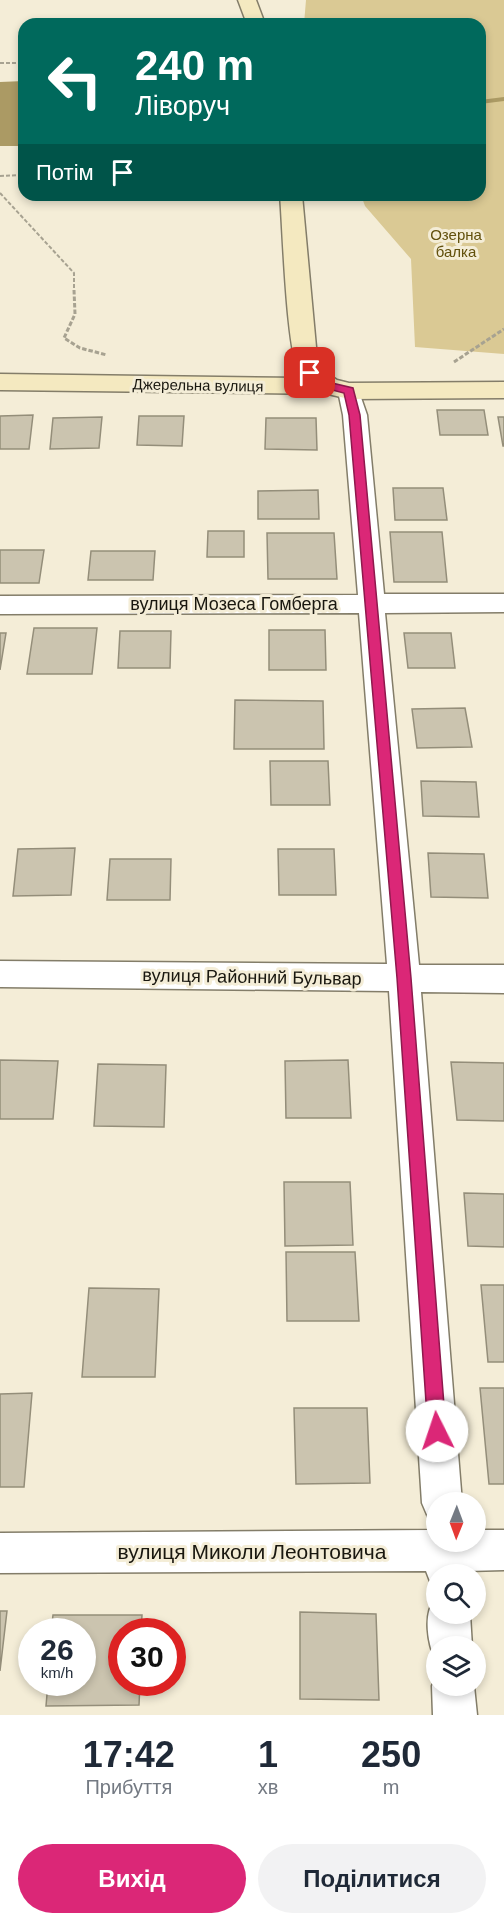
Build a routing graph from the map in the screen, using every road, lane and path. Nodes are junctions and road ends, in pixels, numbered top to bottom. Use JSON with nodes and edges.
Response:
{"nodes":[{"id":1,"x":247,"y":0,"type":"edge"},
{"id":2,"x":254,"y":18,"type":"edge"},
{"id":3,"x":0,"y":63,"type":"edge"},
{"id":4,"x":18,"y":63,"type":"edge"},
{"id":5,"x":18,"y":176,"type":"edge"},
{"id":6,"x":0,"y":177,"type":"edge"},
{"id":7,"x":0,"y":194,"type":"edge"},
{"id":8,"x":292,"y":201,"type":"edge"},
{"id":9,"x":504,"y":328,"type":"edge"},
{"id":10,"x":111,"y":359,"type":"dead end"},
{"id":11,"x":0,"y":382,"type":"edge"},
{"id":12,"x":339,"y":388,"type":"junction"},
{"id":13,"x":504,"y":390,"type":"edge"},
{"id":14,"x":411,"y":391,"type":"junction"},
{"id":15,"x":370,"y":603,"type":"junction"},
{"id":16,"x":504,"y":603,"type":"edge"},
{"id":17,"x":0,"y":604,"type":"edge"},
{"id":18,"x":0,"y":974,"type":"edge"},
{"id":19,"x":404,"y":978,"type":"junction"},
{"id":20,"x":504,"y":979,"type":"edge"},
{"id":21,"x":441,"y":1492,"type":"edge"},
{"id":22,"x":504,"y":1550,"type":"edge"},
{"id":23,"x":0,"y":1553,"type":"edge"},
{"id":24,"x":446,"y":1556,"type":"edge"},
{"id":25,"x":454,"y":1696,"type":"edge"},
{"id":26,"x":455,"y":1715,"type":"edge"}],
"edges":[{"from":1,"to":2,"type":"main road"},
{"from":3,"to":4,"type":"path"},
{"from":5,"to":6,"type":"path"},
{"from":7,"to":10,"type":"path"},
{"from":8,"to":12,"type":"main road"},
{"from":9,"to":14,"type":"path"},
{"from":11,"to":12,"type":"main road","name":"Джерельна вулиця"},
{"from":12,"to":14,"type":"main road","name":"Джерельна вулиця"},
{"from":12,"to":15,"type":"street"},
{"from":13,"to":14,"type":"main road","name":"Джерельна вулиця"},
{"from":15,"to":16,"type":"street","name":"вулиця Мозеса Гомберга"},
{"from":15,"to":17,"type":"street","name":"вулиця Мозеса Гомберга"},
{"from":15,"to":19,"type":"street"},
{"from":18,"to":19,"type":"street","name":"вулиця Районний Бульвар"},
{"from":19,"to":20,"type":"street","name":"вулиця Районний Бульвар"},
{"from":19,"to":21,"type":"street"},
{"from":22,"to":24,"type":"street","name":"вулиця Миколи Леонтовича"},
{"from":23,"to":24,"type":"street","name":"вулиця Миколи Леонтовича"},
{"from":25,"to":26,"type":"street"}]}
